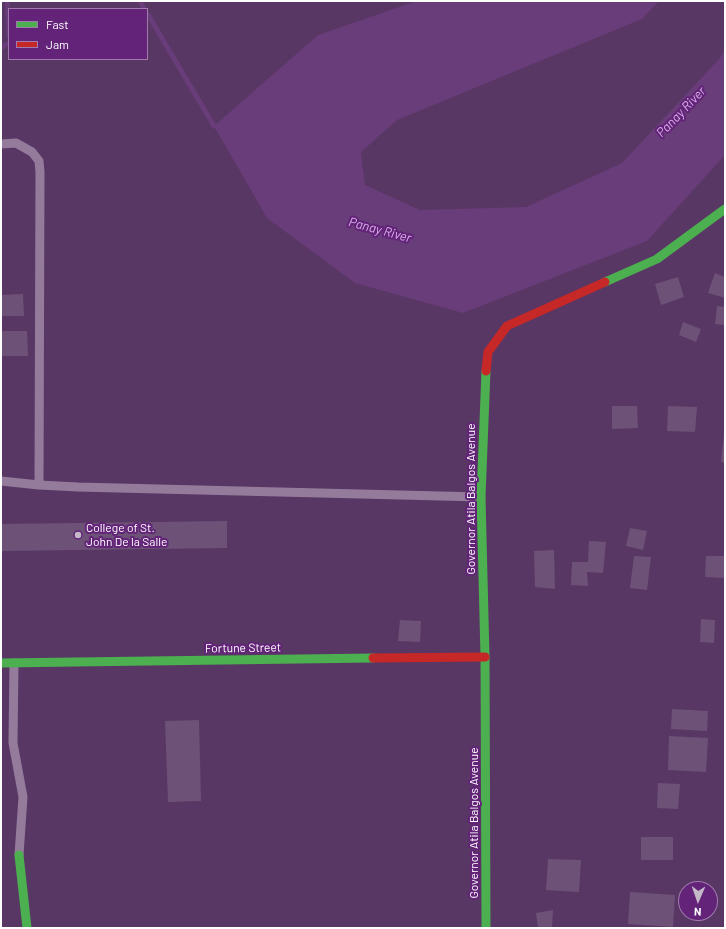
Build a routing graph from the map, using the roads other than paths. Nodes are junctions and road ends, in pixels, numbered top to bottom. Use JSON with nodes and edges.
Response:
{"nodes":[{"id":1,"x":1,"y":144,"type":"edge"},
{"id":2,"x":725,"y":209,"type":"edge"},
{"id":3,"x":1,"y":481,"type":"edge"},
{"id":4,"x":39,"y":486,"type":"junction"},
{"id":5,"x":481,"y":497,"type":"junction"},
{"id":6,"x":485,"y":657,"type":"junction"},
{"id":7,"x":14,"y":662,"type":"junction"},
{"id":8,"x":1,"y":663,"type":"edge"},
{"id":9,"x":19,"y":855,"type":"joint"},
{"id":10,"x":27,"y":928,"type":"edge"},
{"id":11,"x":486,"y":928,"type":"edge"}],
"edges":[{"from":1,"to":4,"type":"lane"},
{"from":2,"to":5,"type":"main road","name":"Governor Atila Balgos Avenue"},
{"from":3,"to":4,"type":"lane"},
{"from":4,"to":5,"type":"lane"},
{"from":5,"to":6,"type":"main road","name":"Governor Atila Balgos Avenue"},
{"from":6,"to":7,"type":"main road","name":"Fortune Street"},
{"from":6,"to":11,"type":"main road","name":"Governor Atila Balgos Avenue"},
{"from":7,"to":8,"type":"main road","name":"Fortune Street"},
{"from":7,"to":9,"type":"lane"},
{"from":9,"to":10,"type":"main road"}]}
